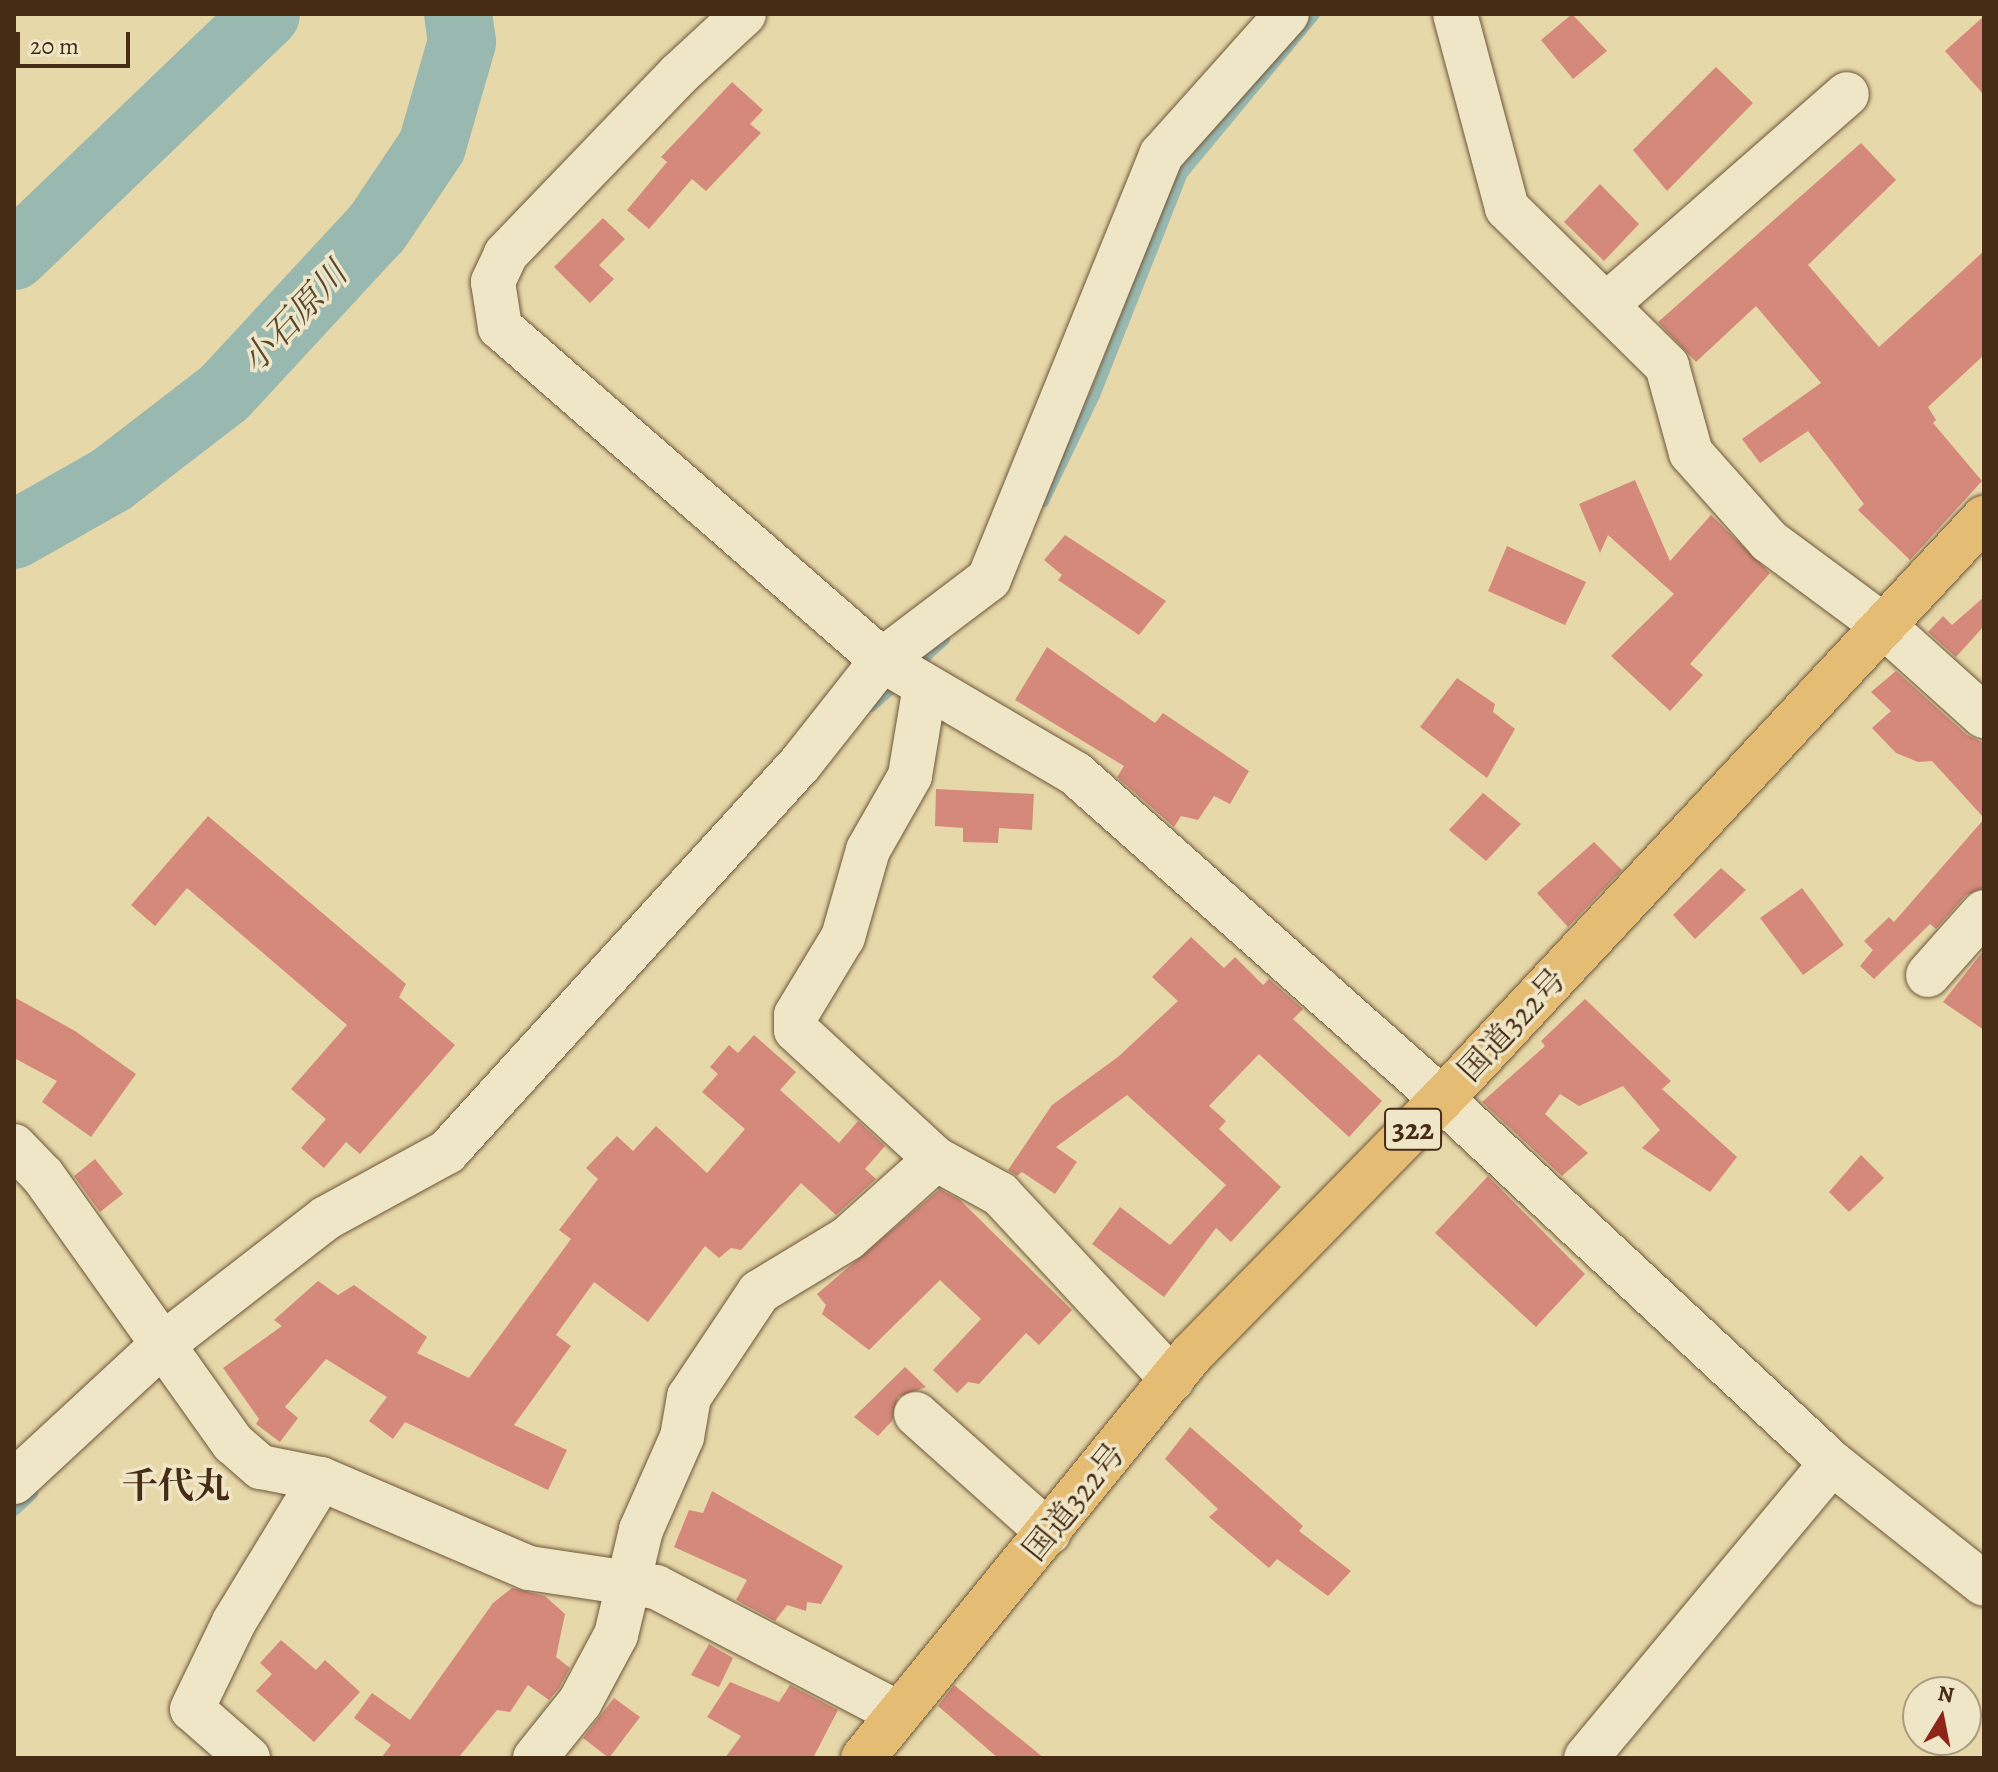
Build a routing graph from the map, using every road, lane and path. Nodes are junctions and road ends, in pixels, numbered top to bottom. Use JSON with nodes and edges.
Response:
{"nodes":[{"id":1,"x":744,"y":14,"type":"edge"},
{"id":2,"x":1287,"y":14,"type":"edge"},
{"id":3,"x":1455,"y":14,"type":"edge"},
{"id":4,"x":1847,"y":94,"type":"dead end"},
{"id":5,"x":1606,"y":305,"type":"junction"},
{"id":6,"x":1984,"y":518,"type":"edge"},
{"id":7,"x":1884,"y":626,"type":"junction"},
{"id":8,"x":904,"y":673,"type":"junction"},
{"id":9,"x":1984,"y":716,"type":"edge"},
{"id":10,"x":1984,"y":912,"type":"edge"},
{"id":11,"x":1928,"y":975,"type":"dead end"},
{"id":12,"x":1442,"y":1099,"type":"junction"},
{"id":13,"x":14,"y":1146,"type":"edge"},
{"id":14,"x":936,"y":1159,"type":"junction"},
{"id":15,"x":168,"y":1356,"type":"junction"},
{"id":16,"x":1172,"y":1379,"type":"junction"},
{"id":17,"x":916,"y":1414,"type":"dead end"},
{"id":18,"x":1832,"y":1463,"type":"junction"},
{"id":19,"x":321,"y":1479,"type":"junction"},
{"id":20,"x":14,"y":1482,"type":"edge"},
{"id":21,"x":1049,"y":1533,"type":"junction"},
{"id":22,"x":1984,"y":1584,"type":"edge"},
{"id":23,"x":624,"y":1586,"type":"junction"},
{"id":24,"x":898,"y":1713,"type":"junction"},
{"id":25,"x":248,"y":1758,"type":"edge"},
{"id":26,"x":535,"y":1758,"type":"edge"},
{"id":27,"x":863,"y":1758,"type":"edge"},
{"id":28,"x":1586,"y":1758,"type":"edge"}],
"edges":[{"from":1,"to":8,"type":"street"},
{"from":2,"to":8,"type":"street"},
{"from":3,"to":5,"type":"street"},
{"from":4,"to":5,"type":"street"},
{"from":5,"to":7,"type":"street"},
{"from":6,"to":7,"type":"highway","name":"国道322号","number":"322"},
{"from":7,"to":9,"type":"street"},
{"from":7,"to":12,"type":"highway","name":"国道322号","number":"322"},
{"from":8,"to":12,"type":"street"},
{"from":8,"to":14,"type":"street"},
{"from":8,"to":15,"type":"street"},
{"from":10,"to":11,"type":"street"},
{"from":12,"to":16,"type":"highway","name":"国道322号","number":"322"},
{"from":12,"to":18,"type":"street"},
{"from":13,"to":15,"type":"street"},
{"from":14,"to":16,"type":"street"},
{"from":14,"to":23,"type":"street"},
{"from":15,"to":19,"type":"street"},
{"from":15,"to":20,"type":"street"},
{"from":16,"to":21,"type":"highway","name":"国道322号","number":"322"},
{"from":17,"to":21,"type":"street"},
{"from":18,"to":22,"type":"street"},
{"from":18,"to":28,"type":"street"},
{"from":19,"to":23,"type":"street"},
{"from":19,"to":25,"type":"street"},
{"from":21,"to":24,"type":"highway","name":"国道322号","number":"322"},
{"from":23,"to":24,"type":"street"},
{"from":23,"to":26,"type":"street"},
{"from":24,"to":27,"type":"highway","name":"国道322号","number":"322"}]}
